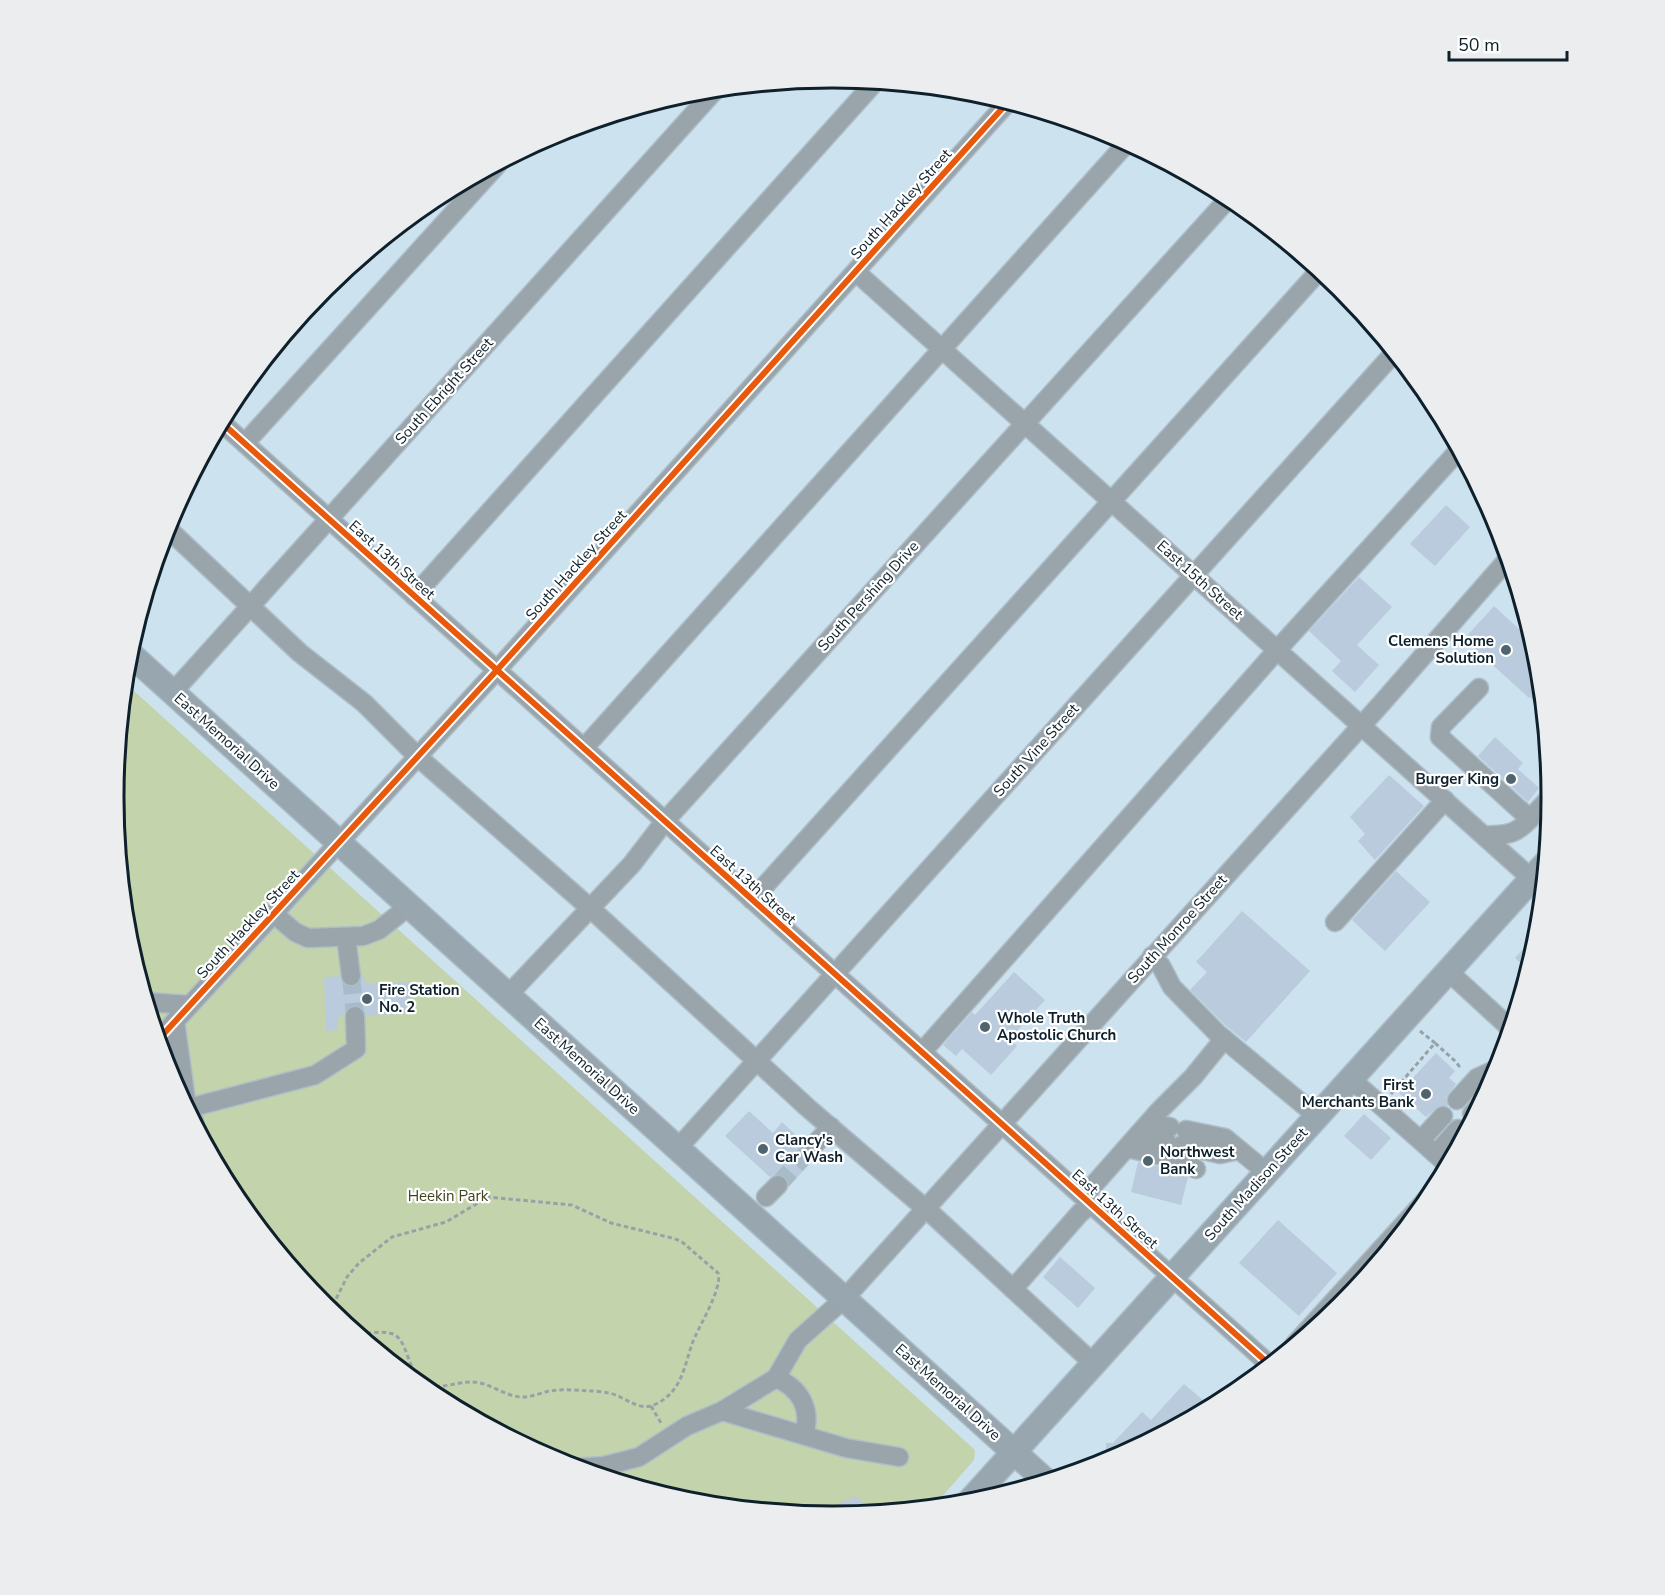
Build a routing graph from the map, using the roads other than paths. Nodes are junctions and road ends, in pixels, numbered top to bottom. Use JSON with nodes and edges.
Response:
{"nodes":[{"id":1,"x":868,"y":90,"type":"edge"},
{"id":2,"x":706,"y":100,"type":"edge"},
{"id":3,"x":1001,"y":109,"type":"edge"},
{"id":4,"x":1118,"y":149,"type":"edge"},
{"id":5,"x":483,"y":180,"type":"edge"},
{"id":6,"x":1222,"y":206,"type":"edge"},
{"id":7,"x":856,"y":272,"type":"junction"},
{"id":8,"x":1314,"y":277,"type":"edge"},
{"id":9,"x":942,"y":348,"type":"junction"},
{"id":10,"x":1389,"y":358,"type":"edge"},
{"id":11,"x":1025,"y":423,"type":"junction"},
{"id":12,"x":228,"y":428,"type":"edge"},
{"id":13,"x":245,"y":443,"type":"junction"},
{"id":14,"x":1454,"y":456,"type":"edge"},
{"id":15,"x":1112,"y":501,"type":"junction"},
{"id":16,"x":329,"y":519,"type":"junction"},
{"id":17,"x":174,"y":534,"type":"edge"},
{"id":18,"x":1502,"y":565,"type":"edge"},
{"id":19,"x":1194,"y":574,"type":"junction"},
{"id":20,"x":414,"y":596,"type":"junction"},
{"id":21,"x":251,"y":606,"type":"junction"},
{"id":22,"x":1278,"y":649,"type":"junction"},
{"id":23,"x":137,"y":660,"type":"edge"},
{"id":24,"x":497,"y":670,"type":"junction"},
{"id":25,"x":1479,"y":688,"type":"dead end"},
{"id":26,"x":173,"y":692,"type":"junction"},
{"id":27,"x":1362,"y":724,"type":"junction"},
{"id":28,"x":584,"y":748,"type":"junction"},
{"id":29,"x":418,"y":757,"type":"junction"},
{"id":30,"x":1445,"y":800,"type":"junction"},
{"id":31,"x":1541,"y":807,"type":"edge"},
{"id":32,"x":1530,"y":819,"type":"junction"},
{"id":33,"x":665,"y":821,"type":"junction"},
{"id":34,"x":1485,"y":836,"type":"junction"},
{"id":35,"x":340,"y":843,"type":"junction"},
{"id":36,"x":1537,"y":875,"type":"edge"},
{"id":37,"x":1536,"y":881,"type":"edge"},
{"id":38,"x":752,"y":900,"type":"junction"},
{"id":39,"x":409,"y":906,"type":"junction"},
{"id":40,"x":590,"y":908,"type":"junction"},
{"id":41,"x":274,"y":914,"type":"junction"},
{"id":42,"x":1335,"y":922,"type":"dead end"},
{"id":43,"x":346,"y":937,"type":"junction"},
{"id":44,"x":1152,"y":956,"type":"junction"},
{"id":45,"x":1449,"y":972,"type":"junction"},
{"id":46,"x":834,"y":974,"type":"junction"},
{"id":47,"x":351,"y":976,"type":"tunnel mouth"},
{"id":48,"x":508,"y":995,"type":"junction"},
{"id":49,"x":154,"y":1003,"type":"edge"},
{"id":50,"x":189,"y":1005,"type":"junction"},
{"id":51,"x":355,"y":1016,"type":"tunnel mouth"},
{"id":52,"x":175,"y":1021,"type":"junction"},
{"id":53,"x":1504,"y":1024,"type":"edge"},
{"id":54,"x":164,"y":1033,"type":"edge"},
{"id":55,"x":1224,"y":1039,"type":"junction"},
{"id":56,"x":922,"y":1052,"type":"junction"},
{"id":57,"x":757,"y":1060,"type":"junction"},
{"id":58,"x":1485,"y":1074,"type":"edge"},
{"id":59,"x":1351,"y":1078,"type":"junction"},
{"id":60,"x":185,"y":1085,"type":"edge"},
{"id":61,"x":1457,"y":1100,"type":"dead end"},
{"id":62,"x":194,"y":1105,"type":"edge"},
{"id":63,"x":1317,"y":1116,"type":"junction"},
{"id":64,"x":1443,"y":1116,"type":"dead end"},
{"id":65,"x":1002,"y":1124,"type":"junction"},
{"id":66,"x":831,"y":1127,"type":"junction"},
{"id":67,"x":1458,"y":1129,"type":"dead end"},
{"id":68,"x":1138,"y":1136,"type":"junction"},
{"id":69,"x":1421,"y":1140,"type":"junction"},
{"id":70,"x":1174,"y":1143,"type":"junction"},
{"id":71,"x":814,"y":1145,"type":"tunnel mouth"},
{"id":72,"x":678,"y":1148,"type":"junction"},
{"id":73,"x":1442,"y":1159,"type":"edge"},
{"id":74,"x":1196,"y":1169,"type":"dead end"},
{"id":75,"x":1266,"y":1172,"type":"junction"},
{"id":76,"x":1087,"y":1200,"type":"junction"},
{"id":77,"x":925,"y":1209,"type":"junction"},
{"id":78,"x":1173,"y":1278,"type":"junction"},
{"id":79,"x":1013,"y":1290,"type":"junction"},
{"id":80,"x":845,"y":1298,"type":"junction"},
{"id":81,"x":1264,"y":1360,"type":"edge"},
{"id":82,"x":1094,"y":1364,"type":"junction"},
{"id":83,"x":776,"y":1377,"type":"junction"},
{"id":84,"x":722,"y":1411,"type":"junction"},
{"id":85,"x":804,"y":1436,"type":"junction"},
{"id":86,"x":1013,"y":1452,"type":"junction"},
{"id":87,"x":899,"y":1457,"type":"dead end"},
{"id":88,"x":607,"y":1470,"type":"edge"},
{"id":89,"x":1039,"y":1475,"type":"edge"},
{"id":90,"x":979,"y":1491,"type":"edge"}],
"edges":[{"from":1,"to":20,"type":"street"},
{"from":2,"to":16,"type":"street","name":"South Ebright Street"},
{"from":3,"to":7,"type":"street","name":"South Hackley Street"},
{"from":4,"to":9,"type":"street"},
{"from":5,"to":13,"type":"street"},
{"from":6,"to":11,"type":"street","name":"South Pershing Drive"},
{"from":7,"to":9,"type":"street","name":"East 15th Street"},
{"from":7,"to":24,"type":"street","name":"South Hackley Street"},
{"from":8,"to":15,"type":"street"},
{"from":9,"to":11,"type":"street","name":"East 15th Street"},
{"from":9,"to":28,"type":"street"},
{"from":10,"to":19,"type":"street","name":"South Vine Street"},
{"from":11,"to":15,"type":"street","name":"East 15th Street"},
{"from":11,"to":33,"type":"street","name":"South Pershing Drive"},
{"from":12,"to":13,"type":"street","name":"East 13th Street"},
{"from":13,"to":16,"type":"street","name":"East 13th Street"},
{"from":14,"to":22,"type":"street"},
{"from":15,"to":19,"type":"street","name":"East 15th Street"},
{"from":15,"to":38,"type":"street"},
{"from":16,"to":20,"type":"street","name":"East 13th Street"},
{"from":16,"to":21,"type":"street","name":"South Ebright Street"},
{"from":17,"to":21,"type":"street"},
{"from":18,"to":27,"type":"street","name":"South Monroe Street"},
{"from":19,"to":22,"type":"street","name":"East 15th Street"},
{"from":19,"to":46,"type":"street","name":"South Vine Street"},
{"from":20,"to":24,"type":"street","name":"East 13th Street"},
{"from":21,"to":26,"type":"street","name":"South Ebright Street"},
{"from":21,"to":29,"type":"street"},
{"from":22,"to":27,"type":"street","name":"East 15th Street"},
{"from":22,"to":56,"type":"street"},
{"from":23,"to":26,"type":"main road","name":"East Memorial Drive"},
{"from":24,"to":28,"type":"street","name":"East 13th Street"},
{"from":24,"to":29,"type":"street","name":"South Hackley Street"},
{"from":25,"to":32,"type":"street"},
{"from":26,"to":35,"type":"main road","name":"East Memorial Drive"},
{"from":27,"to":30,"type":"street","name":"East 15th Street"},
{"from":27,"to":44,"type":"street","name":"South Monroe Street"},
{"from":28,"to":33,"type":"street","name":"East 13th Street"},
{"from":29,"to":35,"type":"street","name":"South Hackley Street"},
{"from":29,"to":40,"type":"street"},
{"from":30,"to":34,"type":"street","name":"East 15th Street"},
{"from":30,"to":42,"type":"street"},
{"from":31,"to":32,"type":"street"},
{"from":32,"to":34,"type":"street"},
{"from":33,"to":38,"type":"street","name":"East 13th Street"},
{"from":33,"to":40,"type":"street","name":"South Pershing Drive"},
{"from":34,"to":36,"type":"street","name":"East 15th Street"},
{"from":35,"to":39,"type":"main road","name":"East Memorial Drive"},
{"from":35,"to":41,"type":"street","name":"South Hackley Street"},
{"from":37,"to":45,"type":"main road","name":"South Madison Street"},
{"from":38,"to":46,"type":"street","name":"East 13th Street"},
{"from":39,"to":43,"type":"street"},
{"from":39,"to":48,"type":"main road","name":"East Memorial Drive"},
{"from":40,"to":48,"type":"street","name":"South Pershing Drive"},
{"from":40,"to":57,"type":"street"},
{"from":41,"to":43,"type":"street"},
{"from":41,"to":50,"type":"street","name":"South Hackley Street"},
{"from":43,"to":47,"type":"street"},
{"from":44,"to":55,"type":"street"},
{"from":44,"to":65,"type":"street","name":"South Monroe Street"},
{"from":45,"to":53,"type":"street"},
{"from":45,"to":59,"type":"main road","name":"South Madison Street"},
{"from":46,"to":56,"type":"street","name":"East 13th Street"},
{"from":46,"to":57,"type":"street","name":"South Vine Street"},
{"from":48,"to":72,"type":"main road","name":"East Memorial Drive"},
{"from":49,"to":50,"type":"street"},
{"from":50,"to":52,"type":"street","name":"South Hackley Street"},
{"from":51,"to":62,"type":"street"},
{"from":52,"to":54,"type":"street","name":"South Hackley Street"},
{"from":52,"to":60,"type":"street"},
{"from":55,"to":63,"type":"street"},
{"from":55,"to":68,"type":"street"},
{"from":56,"to":65,"type":"street","name":"East 13th Street"},
{"from":57,"to":66,"type":"street"},
{"from":57,"to":72,"type":"street","name":"South Vine Street"},
{"from":58,"to":61,"type":"street"},
{"from":59,"to":63,"type":"main road","name":"South Madison Street"},
{"from":59,"to":69,"type":"street"},
{"from":63,"to":75,"type":"main road","name":"South Madison Street"},
{"from":64,"to":69,"type":"street"},
{"from":65,"to":76,"type":"street","name":"East 13th Street"},
{"from":65,"to":77,"type":"street","name":"South Monroe Street"},
{"from":66,"to":71,"type":"street"},
{"from":66,"to":77,"type":"street"},
{"from":67,"to":73,"type":"street"},
{"from":68,"to":70,"type":"street"},
{"from":68,"to":70,"type":"street"},
{"from":68,"to":76,"type":"street"},
{"from":69,"to":73,"type":"street"},
{"from":70,"to":74,"type":"street"},
{"from":70,"to":75,"type":"street"},
{"from":72,"to":80,"type":"main road","name":"East Memorial Drive"},
{"from":75,"to":78,"type":"main road","name":"South Madison Street"},
{"from":76,"to":78,"type":"street","name":"East 13th Street"},
{"from":76,"to":79,"type":"street"},
{"from":77,"to":79,"type":"street"},
{"from":77,"to":80,"type":"street","name":"South Monroe Street"},
{"from":78,"to":81,"type":"street","name":"East 13th Street"},
{"from":78,"to":82,"type":"main road","name":"South Madison Street"},
{"from":79,"to":82,"type":"street"},
{"from":80,"to":83,"type":"street","name":"South Monroe Street"},
{"from":80,"to":86,"type":"main road","name":"East Memorial Drive"},
{"from":82,"to":86,"type":"main road","name":"South Madison Street"},
{"from":83,"to":84,"type":"street"},
{"from":83,"to":85,"type":"street"},
{"from":84,"to":85,"type":"street"},
{"from":84,"to":88,"type":"street"},
{"from":85,"to":87,"type":"street"},
{"from":86,"to":89,"type":"main road","name":"East Memorial Drive"},
{"from":86,"to":90,"type":"main road","name":"South Madison Street"}]}
